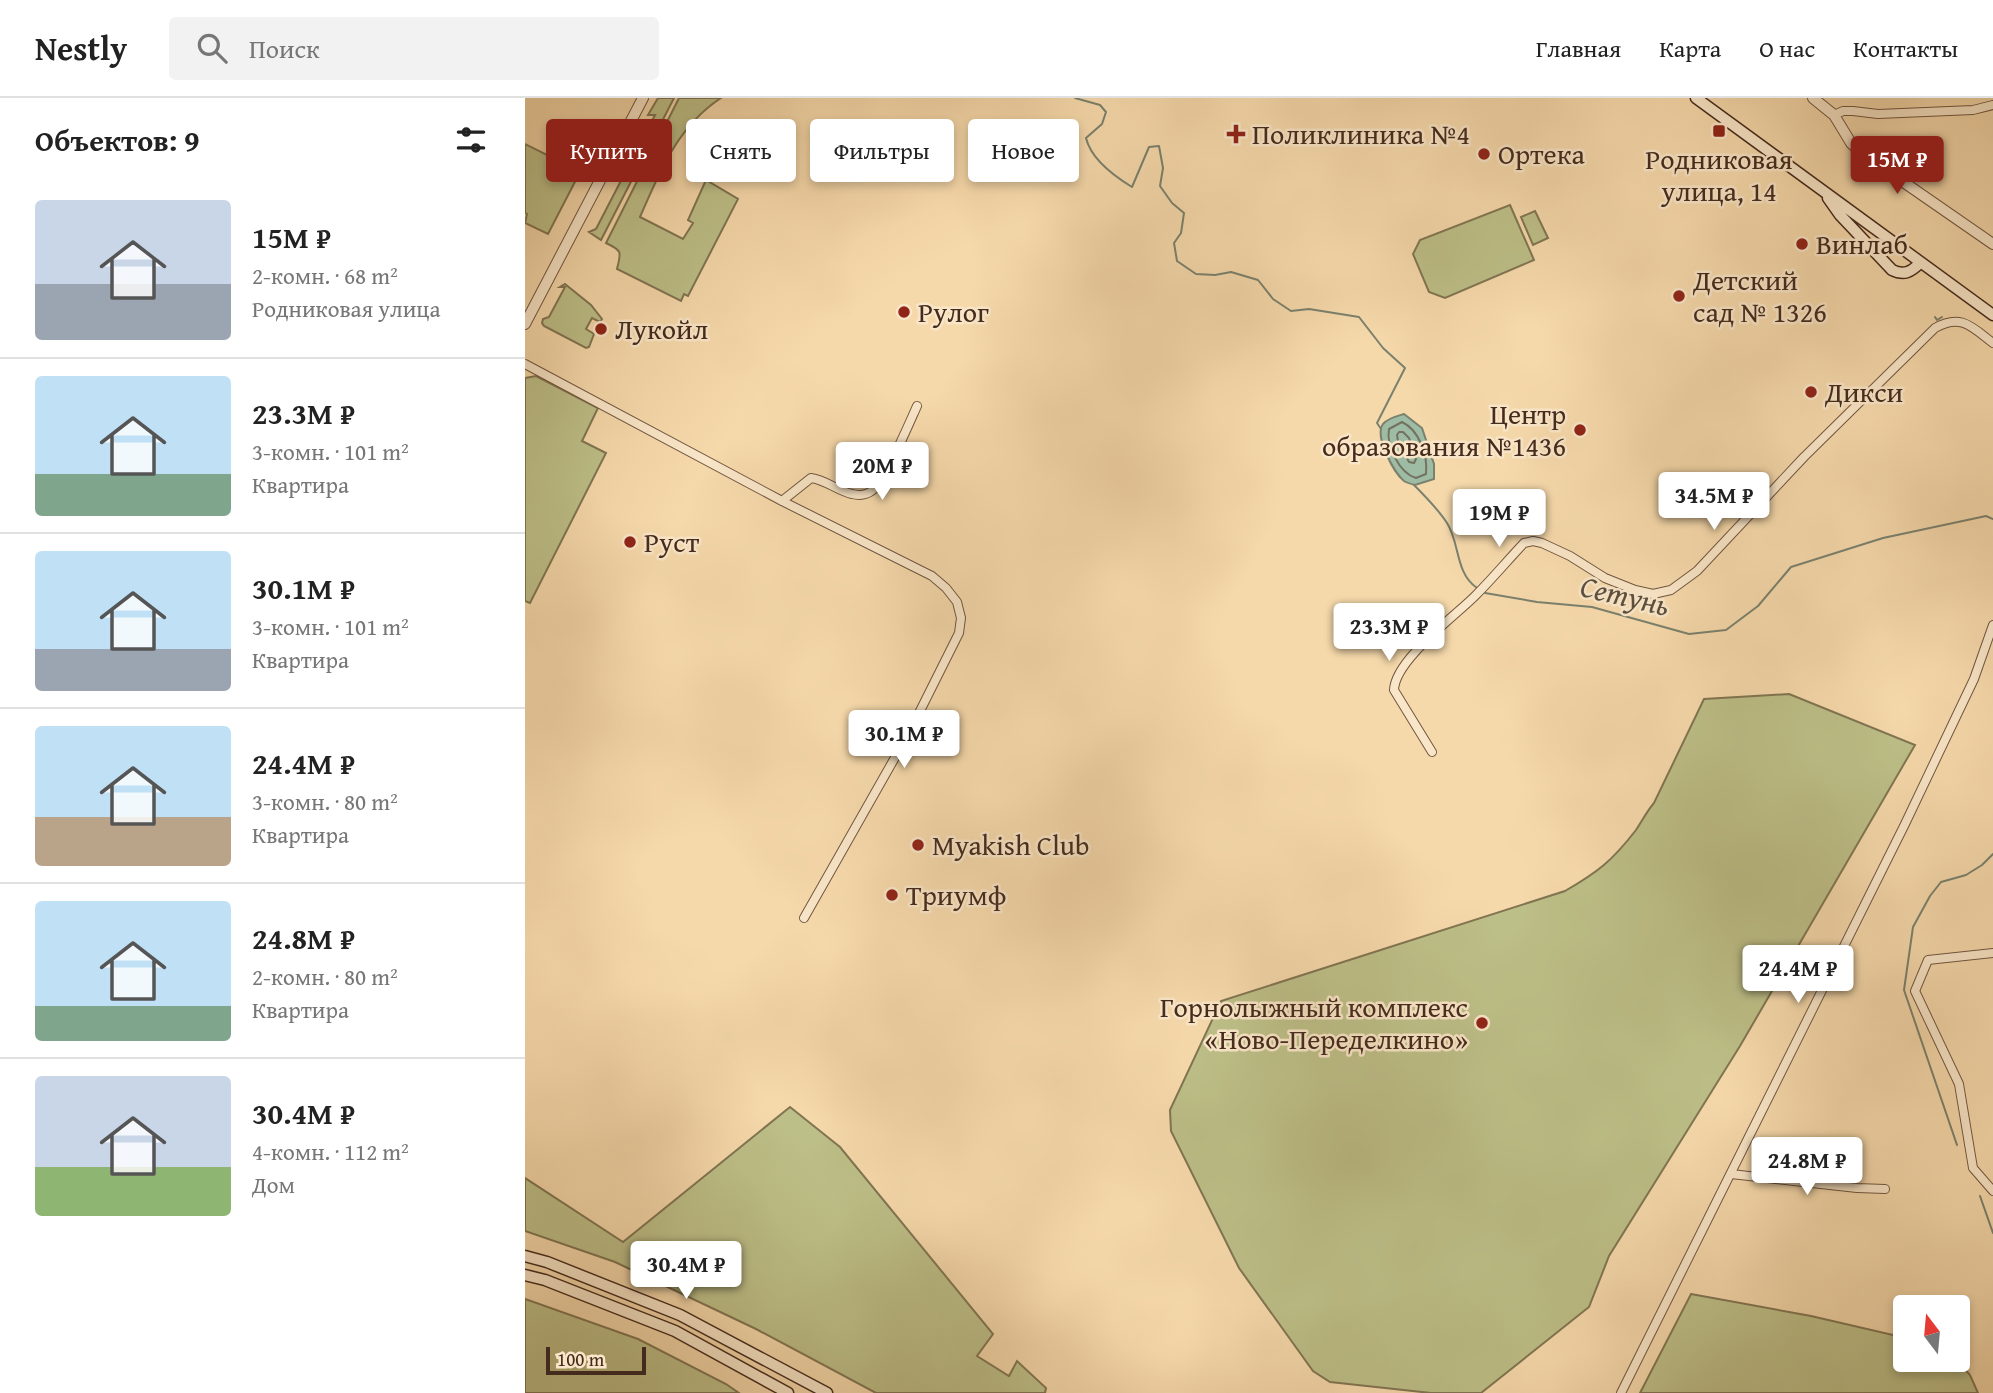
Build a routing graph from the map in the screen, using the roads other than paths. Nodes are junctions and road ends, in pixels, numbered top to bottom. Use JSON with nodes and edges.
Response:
{"nodes":[{"id":1,"x":643,"y":98,"type":"edge"},
{"id":2,"x":1696,"y":98,"type":"edge"},
{"id":3,"x":1813,"y":98,"type":"edge"},
{"id":4,"x":1993,"y":105,"type":"edge"},
{"id":5,"x":1834,"y":115,"type":"junction"},
{"id":6,"x":1819,"y":188,"type":"junction"},
{"id":7,"x":1993,"y":244,"type":"edge"},
{"id":8,"x":1920,"y":263,"type":"junction"},
{"id":9,"x":1993,"y":315,"type":"edge"},
{"id":10,"x":525,"y":324,"type":"edge"},
{"id":11,"x":1993,"y":343,"type":"edge"},
{"id":12,"x":525,"y":364,"type":"edge"},
{"id":13,"x":917,"y":406,"type":"dead end"},
{"id":14,"x":782,"y":501,"type":"junction"},
{"id":15,"x":1993,"y":625,"type":"edge"},
{"id":16,"x":1432,"y":752,"type":"dead end"},
{"id":17,"x":804,"y":918,"type":"dead end"},
{"id":18,"x":1993,"y":953,"type":"edge"},
{"id":19,"x":1731,"y":1174,"type":"junction"},
{"id":20,"x":1885,"y":1189,"type":"dead end"},
{"id":21,"x":1993,"y":1191,"type":"edge"},
{"id":22,"x":525,"y":1256,"type":"edge"},
{"id":23,"x":525,"y":1275,"type":"edge"},
{"id":24,"x":788,"y":1393,"type":"edge"},
{"id":25,"x":827,"y":1393,"type":"edge"},
{"id":26,"x":1621,"y":1393,"type":"edge"}],
"edges":[{"from":1,"to":10,"type":"street"},
{"from":2,"to":6,"type":"main road"},
{"from":3,"to":5,"type":"street"},
{"from":4,"to":5,"type":"street"},
{"from":5,"to":7,"type":"street"},
{"from":6,"to":8,"type":"main road"},
{"from":6,"to":8,"type":"main road"},
{"from":8,"to":9,"type":"main road"},
{"from":11,"to":16,"type":"street"},
{"from":12,"to":14,"type":"street"},
{"from":13,"to":14,"type":"street"},
{"from":14,"to":17,"type":"street"},
{"from":15,"to":19,"type":"street"},
{"from":18,"to":21,"type":"street"},
{"from":19,"to":20,"type":"street"},
{"from":19,"to":26,"type":"street"},
{"from":22,"to":25,"type":"main road"},
{"from":23,"to":24,"type":"main road"}]}
